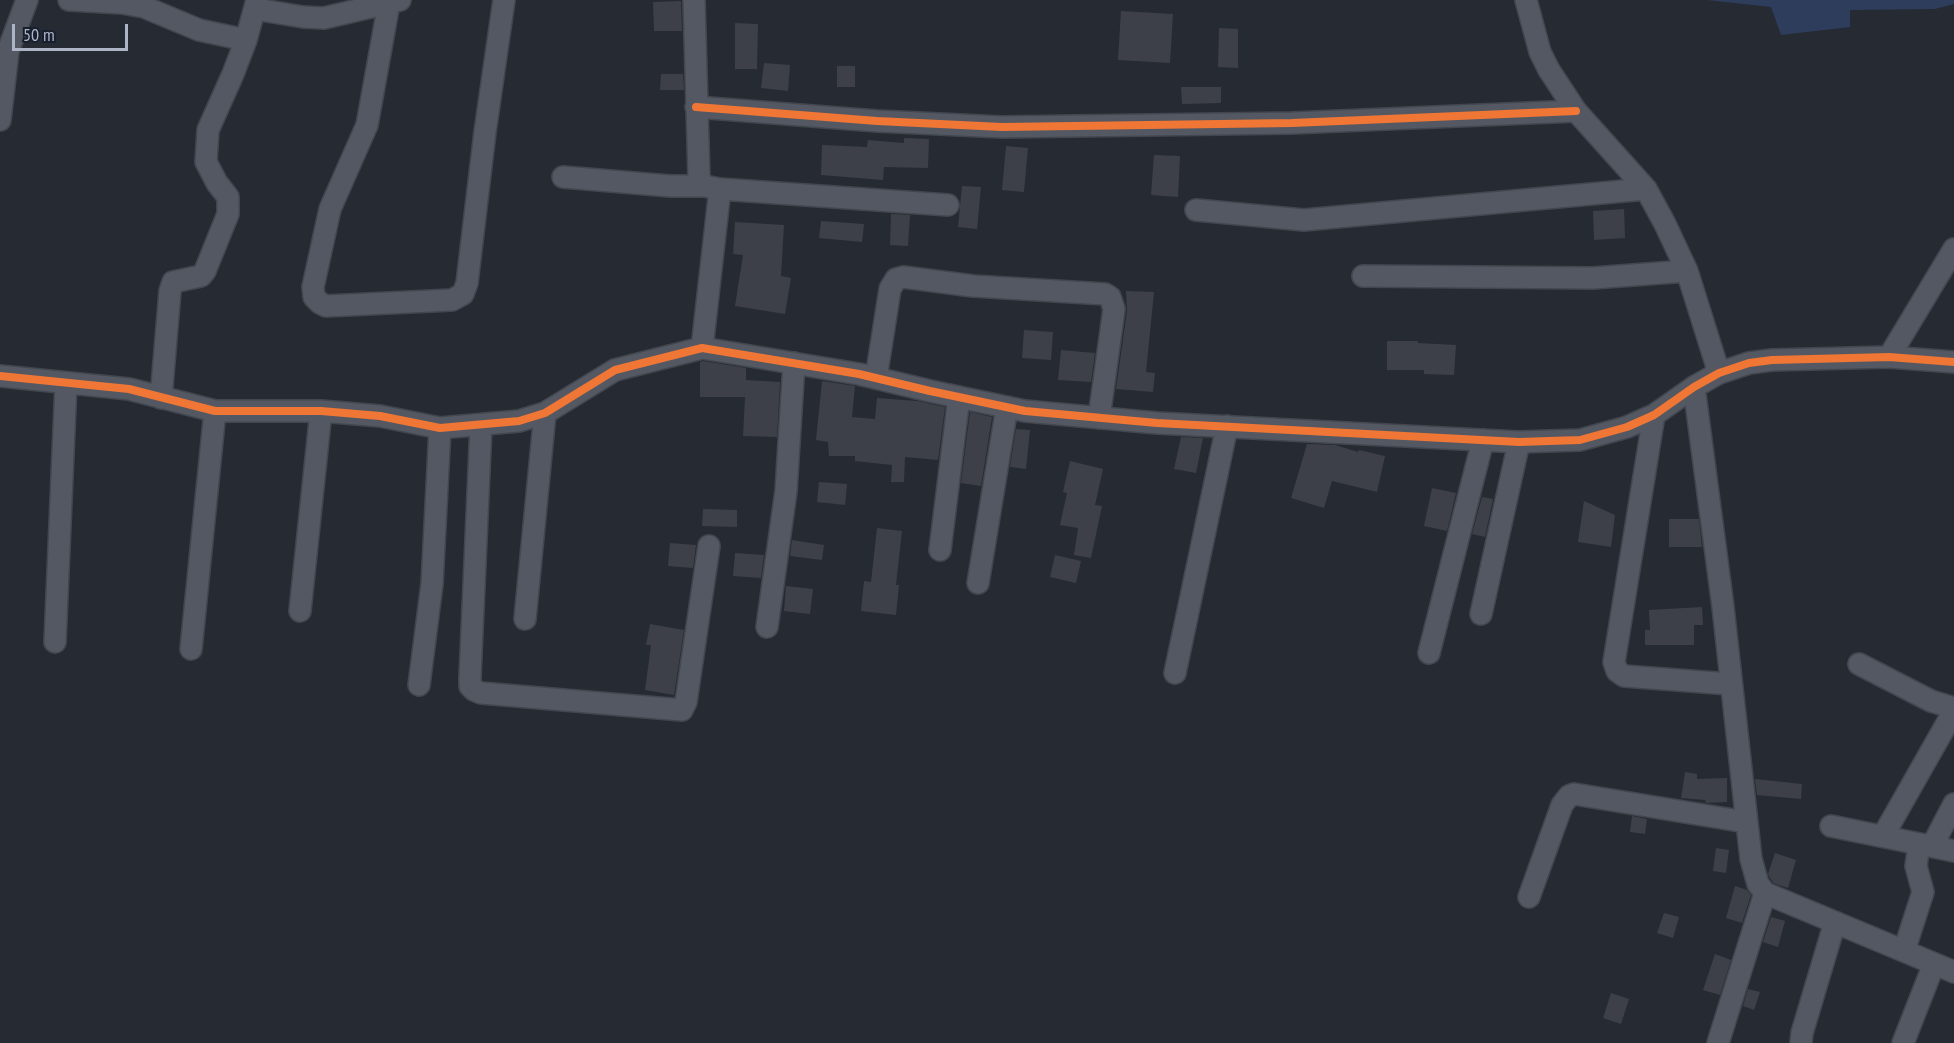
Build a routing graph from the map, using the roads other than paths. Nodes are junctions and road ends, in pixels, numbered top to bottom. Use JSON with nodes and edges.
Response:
{"nodes":[{"id":1,"x":27,"y":0,"type":"edge"},
{"id":2,"x":69,"y":0,"type":"edge"},
{"id":3,"x":504,"y":0,"type":"edge"},
{"id":4,"x":694,"y":0,"type":"edge"},
{"id":5,"x":1526,"y":0,"type":"edge"},
{"id":6,"x":395,"y":2,"type":"edge"},
{"id":7,"x":256,"y":4,"type":"edge"},
{"id":8,"x":246,"y":40,"type":"junction"},
{"id":9,"x":4,"y":50,"type":"edge"},
{"id":10,"x":696,"y":107,"type":"junction"},
{"id":11,"x":1576,"y":111,"type":"junction"},
{"id":12,"x":0,"y":120,"type":"edge"},
{"id":13,"x":563,"y":177,"type":"dead end"},
{"id":14,"x":712,"y":187,"type":"junction"},
{"id":15,"x":1646,"y":189,"type":"junction"},
{"id":16,"x":948,"y":205,"type":"dead end"},
{"id":17,"x":1196,"y":210,"type":"dead end"},
{"id":18,"x":1954,"y":249,"type":"edge"},
{"id":19,"x":1687,"y":271,"type":"junction"},
{"id":20,"x":1363,"y":276,"type":"dead end"},
{"id":21,"x":702,"y":348,"type":"junction"},
{"id":22,"x":1889,"y":357,"type":"junction"},
{"id":23,"x":1954,"y":362,"type":"edge"},
{"id":24,"x":794,"y":363,"type":"junction"},
{"id":25,"x":1719,"y":373,"type":"junction"},
{"id":26,"x":0,"y":376,"type":"edge"},
{"id":27,"x":876,"y":378,"type":"junction"},
{"id":28,"x":66,"y":383,"type":"junction"},
{"id":29,"x":1694,"y":387,"type":"junction"},
{"id":30,"x":959,"y":397,"type":"junction"},
{"id":31,"x":161,"y":398,"type":"junction"},
{"id":32,"x":1007,"y":407,"type":"junction"},
{"id":33,"x":215,"y":411,"type":"junction"},
{"id":34,"x":321,"y":411,"type":"junction"},
{"id":35,"x":545,"y":413,"type":"junction"},
{"id":36,"x":1653,"y":416,"type":"junction"},
{"id":37,"x":1099,"y":418,"type":"junction"},
{"id":38,"x":481,"y":424,"type":"junction"},
{"id":39,"x":1227,"y":426,"type":"junction"},
{"id":40,"x":440,"y":428,"type":"junction"},
{"id":41,"x":1483,"y":440,"type":"junction"},
{"id":42,"x":1519,"y":442,"type":"junction"},
{"id":43,"x":709,"y":546,"type":"dead end"},
{"id":44,"x":940,"y":550,"type":"dead end"},
{"id":45,"x":978,"y":583,"type":"dead end"},
{"id":46,"x":300,"y":611,"type":"dead end"},
{"id":47,"x":1481,"y":614,"type":"dead end"},
{"id":48,"x":525,"y":619,"type":"dead end"},
{"id":49,"x":767,"y":627,"type":"dead end"},
{"id":50,"x":55,"y":642,"type":"dead end"},
{"id":51,"x":191,"y":649,"type":"dead end"},
{"id":52,"x":1430,"y":653,"type":"dead end"},
{"id":53,"x":1859,"y":664,"type":"dead end"},
{"id":54,"x":1175,"y":673,"type":"dead end"},
{"id":55,"x":1730,"y":684,"type":"junction"},
{"id":56,"x":419,"y":685,"type":"dead end"},
{"id":57,"x":1954,"y":710,"type":"edge"},
{"id":58,"x":1954,"y":804,"type":"edge"},
{"id":59,"x":1746,"y":822,"type":"junction"},
{"id":60,"x":1831,"y":826,"type":"dead end"},
{"id":61,"x":1883,"y":836,"type":"junction"},
{"id":62,"x":1925,"y":845,"type":"junction"},
{"id":63,"x":1954,"y":851,"type":"edge"},
{"id":64,"x":1765,"y":893,"type":"junction"},
{"id":65,"x":1529,"y":897,"type":"dead end"},
{"id":66,"x":1835,"y":922,"type":"junction"},
{"id":67,"x":1904,"y":951,"type":"junction"},
{"id":68,"x":1934,"y":964,"type":"junction"},
{"id":69,"x":1954,"y":972,"type":"edge"},
{"id":70,"x":1718,"y":1043,"type":"edge"},
{"id":71,"x":1801,"y":1043,"type":"edge"},
{"id":72,"x":1903,"y":1043,"type":"edge"}],
"edges":[{"from":1,"to":9,"type":"street"},
{"from":2,"to":8,"type":"street"},
{"from":3,"to":6,"type":"street"},
{"from":4,"to":10,"type":"street"},
{"from":5,"to":11,"type":"street"},
{"from":6,"to":7,"type":"street"},
{"from":7,"to":8,"type":"street"},
{"from":8,"to":31,"type":"street"},
{"from":9,"to":12,"type":"street"},
{"from":10,"to":11,"type":"street"},
{"from":10,"to":14,"type":"street"},
{"from":11,"to":15,"type":"street"},
{"from":13,"to":14,"type":"street"},
{"from":14,"to":16,"type":"street"},
{"from":14,"to":21,"type":"street"},
{"from":15,"to":17,"type":"street"},
{"from":15,"to":19,"type":"street"},
{"from":18,"to":22,"type":"street"},
{"from":19,"to":20,"type":"street"},
{"from":19,"to":25,"type":"street"},
{"from":21,"to":24,"type":"street"},
{"from":21,"to":35,"type":"street"},
{"from":22,"to":23,"type":"street"},
{"from":22,"to":25,"type":"street"},
{"from":24,"to":27,"type":"street"},
{"from":24,"to":49,"type":"street"},
{"from":25,"to":29,"type":"street"},
{"from":26,"to":28,"type":"street"},
{"from":27,"to":30,"type":"street"},
{"from":27,"to":37,"type":"street"},
{"from":28,"to":31,"type":"street"},
{"from":28,"to":50,"type":"street"},
{"from":29,"to":36,"type":"street"},
{"from":29,"to":55,"type":"street"},
{"from":30,"to":32,"type":"street"},
{"from":30,"to":44,"type":"street"},
{"from":31,"to":33,"type":"street"},
{"from":32,"to":37,"type":"street"},
{"from":32,"to":45,"type":"street"},
{"from":33,"to":34,"type":"street"},
{"from":33,"to":51,"type":"street"},
{"from":34,"to":40,"type":"street"},
{"from":34,"to":46,"type":"street"},
{"from":35,"to":38,"type":"street"},
{"from":35,"to":48,"type":"street"},
{"from":36,"to":42,"type":"street"},
{"from":36,"to":55,"type":"street"},
{"from":37,"to":39,"type":"street"},
{"from":38,"to":40,"type":"street"},
{"from":38,"to":43,"type":"street"},
{"from":39,"to":41,"type":"street"},
{"from":39,"to":54,"type":"street"},
{"from":40,"to":56,"type":"street"},
{"from":41,"to":42,"type":"street"},
{"from":41,"to":52,"type":"street"},
{"from":42,"to":47,"type":"street"},
{"from":53,"to":57,"type":"street"},
{"from":55,"to":59,"type":"street"},
{"from":57,"to":61,"type":"street"},
{"from":58,"to":62,"type":"street"},
{"from":59,"to":64,"type":"street"},
{"from":59,"to":65,"type":"street"},
{"from":60,"to":61,"type":"street"},
{"from":61,"to":62,"type":"street"},
{"from":62,"to":63,"type":"street"},
{"from":62,"to":67,"type":"street"},
{"from":64,"to":66,"type":"street"},
{"from":64,"to":70,"type":"street"},
{"from":66,"to":67,"type":"street"},
{"from":66,"to":71,"type":"street"},
{"from":67,"to":68,"type":"street"},
{"from":68,"to":69,"type":"street"},
{"from":68,"to":72,"type":"street"}]}
